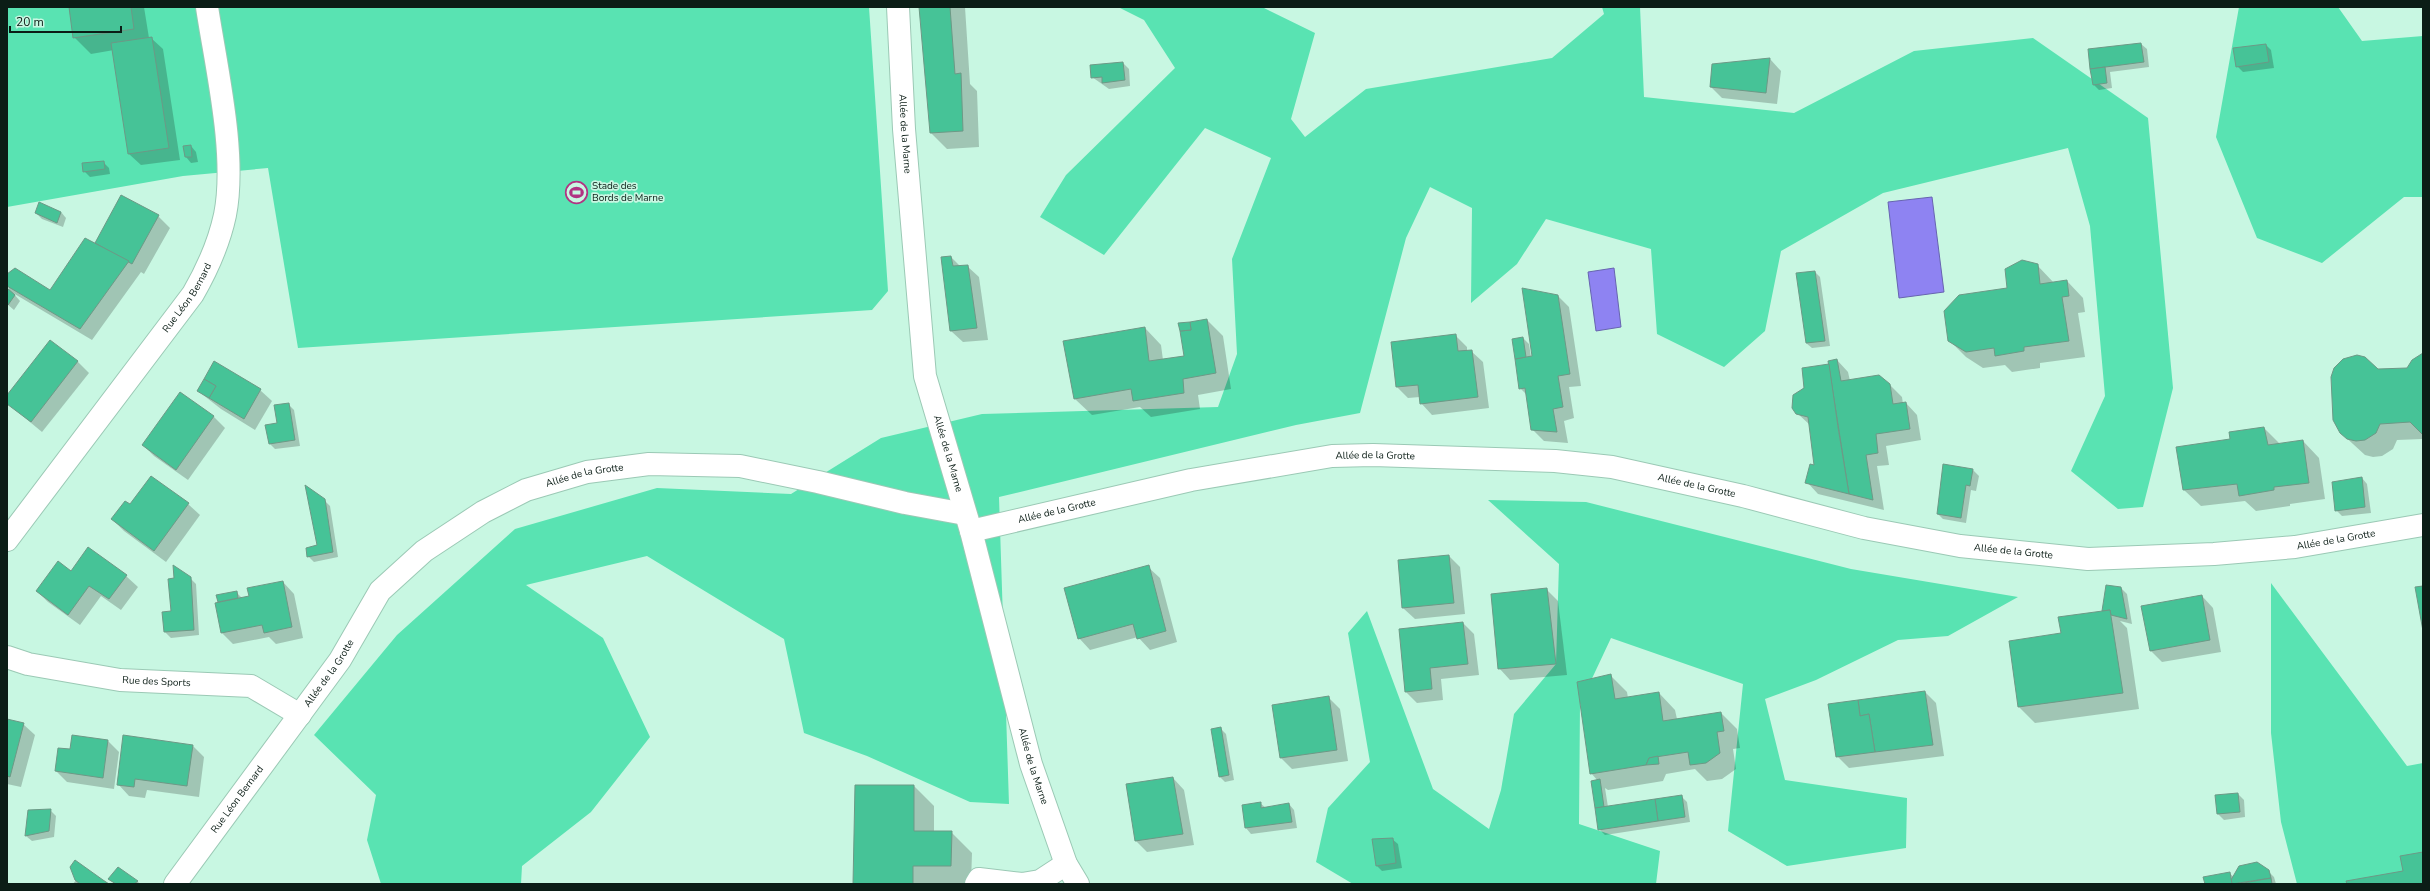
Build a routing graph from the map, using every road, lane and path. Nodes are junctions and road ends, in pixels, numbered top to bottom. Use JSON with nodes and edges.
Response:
{"nodes":[{"id":1,"x":207,"y":7,"type":"edge"},
{"id":2,"x":898,"y":7,"type":"edge"},
{"id":3,"x":968,"y":522,"type":"junction"},
{"id":4,"x":2423,"y":525,"type":"edge"},
{"id":5,"x":7,"y":540,"type":"edge"},
{"id":6,"x":7,"y":657,"type":"edge"},
{"id":7,"x":300,"y":715,"type":"junction"},
{"id":8,"x":1066,"y":864,"type":"junction"},
{"id":9,"x":175,"y":884,"type":"edge"},
{"id":10,"x":976,"y":884,"type":"edge"},
{"id":11,"x":1078,"y":884,"type":"edge"}],
"edges":[{"from":1,"to":5,"type":"street","name":"Rue Léon Bernard"},
{"from":2,"to":3,"type":"street","name":"Allée de la Marne"},
{"from":3,"to":4,"type":"street","name":"Allée de la Grotte"},
{"from":3,"to":7,"type":"street","name":"Allée de la Grotte"},
{"from":3,"to":8,"type":"street","name":"Allée de la Marne"},
{"from":6,"to":7,"type":"street","name":"Rue des Sports"},
{"from":7,"to":9,"type":"street","name":"Rue Léon Bernard"},
{"from":8,"to":10,"type":"street"},
{"from":8,"to":11,"type":"street","name":"Allée de la Marne"}]}
